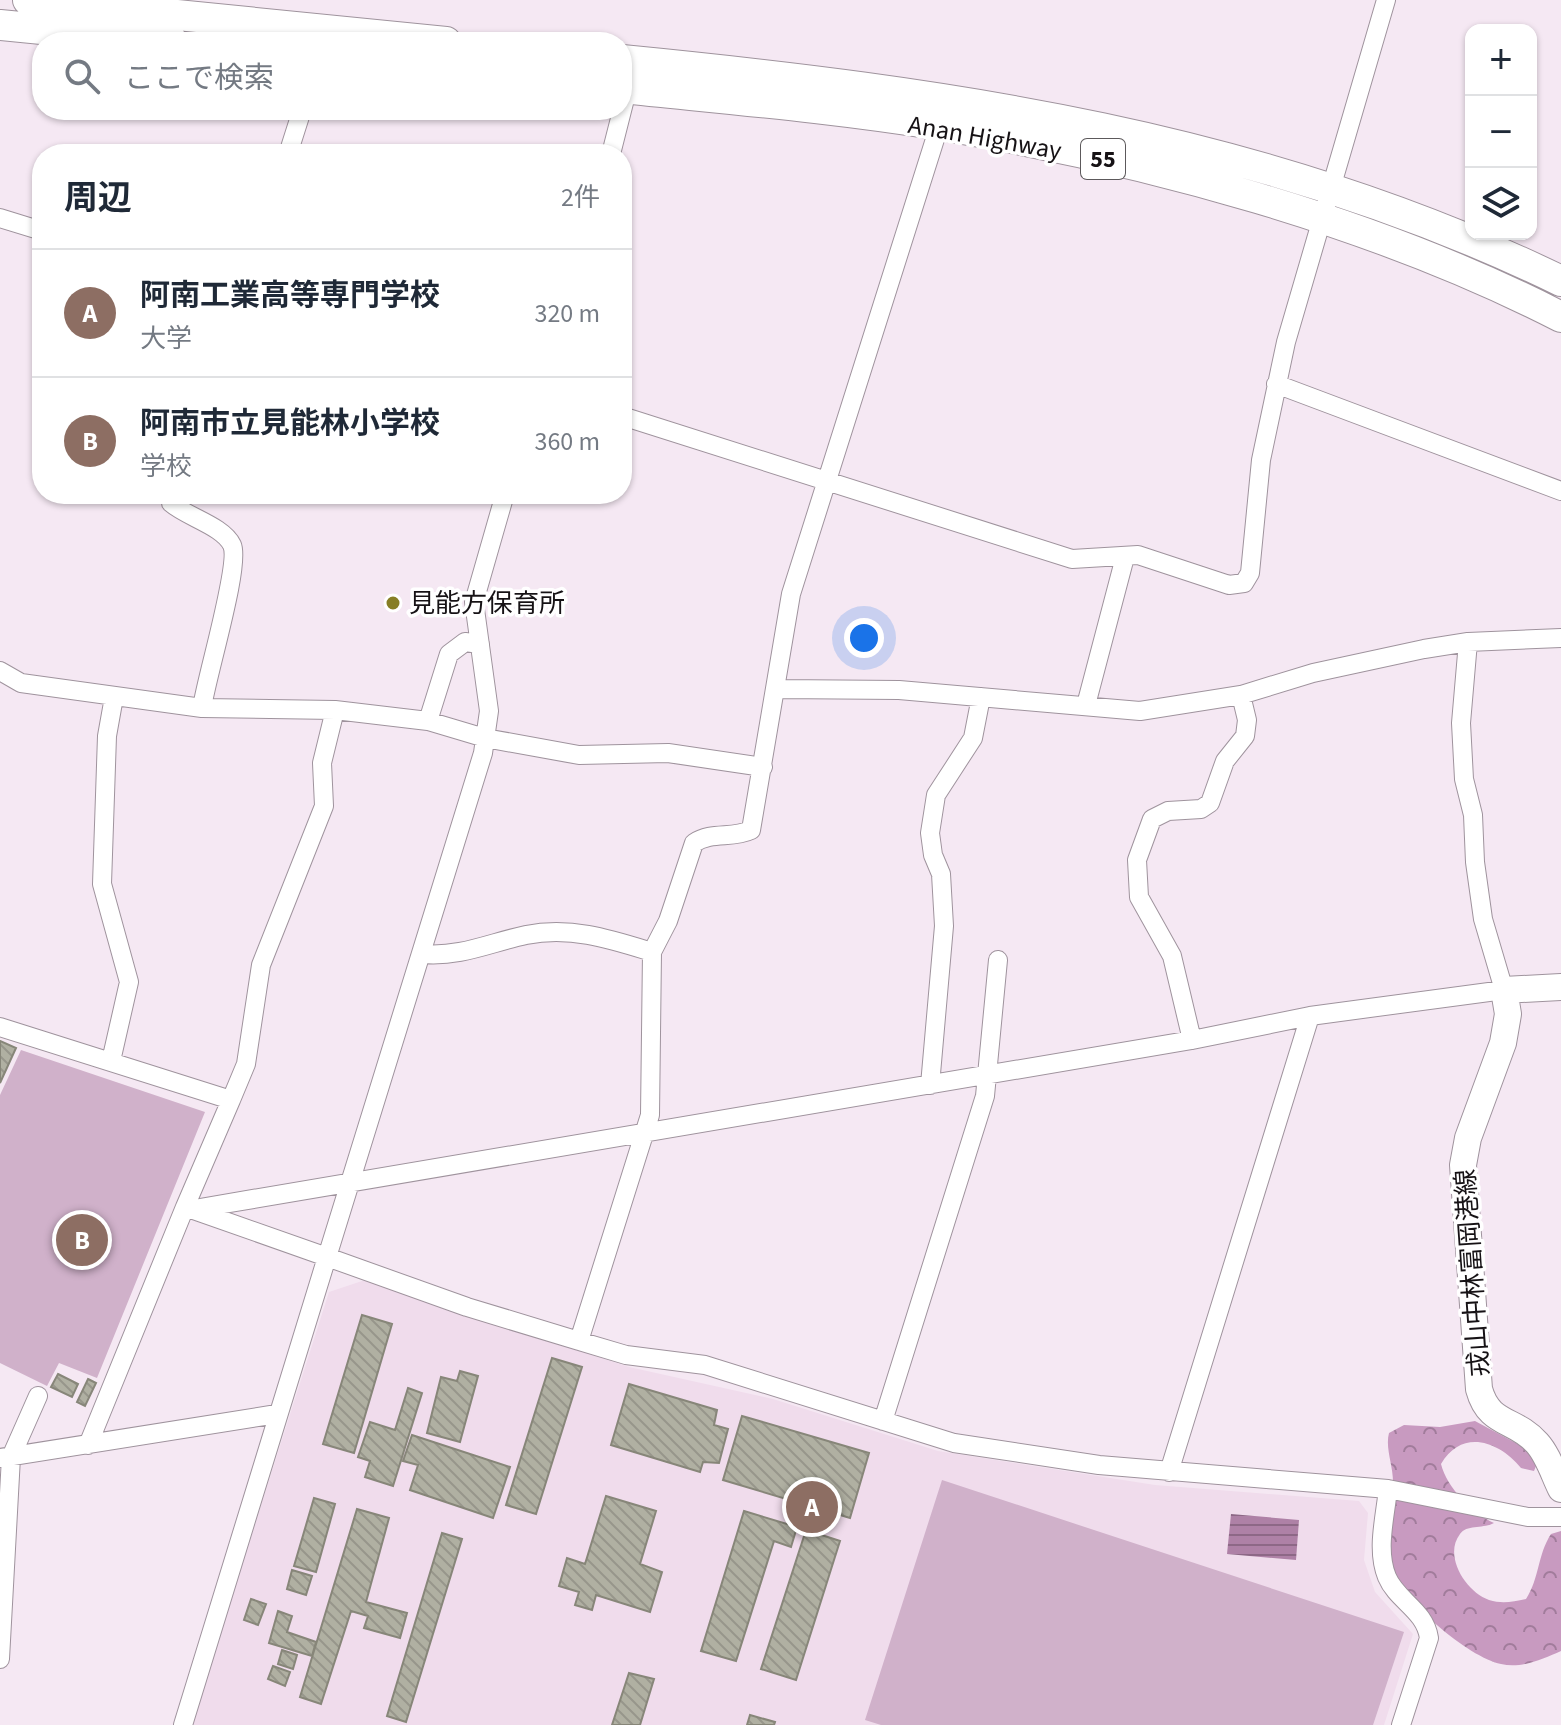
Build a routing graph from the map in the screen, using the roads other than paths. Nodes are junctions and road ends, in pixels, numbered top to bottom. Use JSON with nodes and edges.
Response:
{"nodes":[{"id":1,"x":30,"y":0,"type":"edge"},
{"id":2,"x":1386,"y":0,"type":"edge"},
{"id":3,"x":0,"y":24,"type":"edge"},
{"id":4,"x":77,"y":32,"type":"edge"},
{"id":5,"x":347,"y":32,"type":"edge"},
{"id":6,"x":632,"y":75,"type":"edge"},
{"id":7,"x":943,"y":113,"type":"junction"},
{"id":8,"x":299,"y":120,"type":"edge"},
{"id":9,"x":617,"y":120,"type":"edge"},
{"id":10,"x":291,"y":144,"type":"edge"},
{"id":11,"x":613,"y":144,"type":"edge"},
{"id":12,"x":1332,"y":187,"type":"junction"},
{"id":13,"x":0,"y":218,"type":"edge"},
{"id":14,"x":1323,"y":218,"type":"junction"},
{"id":15,"x":32,"y":228,"type":"edge"},
{"id":16,"x":1561,"y":281,"type":"edge"},
{"id":17,"x":1561,"y":317,"type":"edge"},
{"id":18,"x":1276,"y":384,"type":"junction"},
{"id":19,"x":632,"y":419,"type":"edge"},
{"id":20,"x":827,"y":482,"type":"junction"},
{"id":21,"x":1561,"y":491,"type":"edge"},
{"id":22,"x":172,"y":504,"type":"edge"},
{"id":23,"x":502,"y":504,"type":"edge"},
{"id":24,"x":1125,"y":557,"type":"junction"},
{"id":25,"x":1561,"y":638,"type":"edge"},
{"id":26,"x":1468,"y":642,"type":"junction"},
{"id":27,"x":480,"y":644,"type":"junction"},
{"id":28,"x":0,"y":671,"type":"edge"},
{"id":29,"x":778,"y":689,"type":"junction"},
{"id":30,"x":1241,"y":695,"type":"junction"},
{"id":31,"x":114,"y":697,"type":"junction"},
{"id":32,"x":981,"y":697,"type":"junction"},
{"id":33,"x":1086,"y":705,"type":"junction"},
{"id":34,"x":202,"y":708,"type":"junction"},
{"id":35,"x":335,"y":710,"type":"junction"},
{"id":36,"x":428,"y":721,"type":"junction"},
{"id":37,"x":485,"y":738,"type":"junction"},
{"id":38,"x":763,"y":767,"type":"junction"},
{"id":39,"x":652,"y":952,"type":"junction"},
{"id":40,"x":423,"y":954,"type":"junction"},
{"id":41,"x":998,"y":960,"type":"dead end"},
{"id":42,"x":1561,"y":987,"type":"edge"},
{"id":43,"x":1504,"y":990,"type":"junction"},
{"id":44,"x":1310,"y":1016,"type":"junction"},
{"id":45,"x":0,"y":1027,"type":"edge"},
{"id":46,"x":1192,"y":1040,"type":"junction"},
{"id":47,"x":111,"y":1061,"type":"junction"},
{"id":48,"x":988,"y":1074,"type":"junction"},
{"id":49,"x":930,"y":1085,"type":"junction"},
{"id":50,"x":231,"y":1100,"type":"junction"},
{"id":51,"x":645,"y":1132,"type":"junction"},
{"id":52,"x":351,"y":1181,"type":"junction"},
{"id":53,"x":190,"y":1208,"type":"junction"},
{"id":54,"x":327,"y":1257,"type":"junction"},
{"id":55,"x":579,"y":1341,"type":"junction"},
{"id":56,"x":38,"y":1396,"type":"dead end"},
{"id":57,"x":277,"y":1414,"type":"junction"},
{"id":58,"x":883,"y":1421,"type":"junction"},
{"id":59,"x":88,"y":1445,"type":"junction"},
{"id":60,"x":6,"y":1457,"type":"edge"},
{"id":61,"x":1169,"y":1472,"type":"junction"},
{"id":62,"x":1388,"y":1489,"type":"junction"},
{"id":63,"x":1561,"y":1489,"type":"edge"},
{"id":64,"x":1561,"y":1517,"type":"edge"},
{"id":65,"x":0,"y":1659,"type":"edge"},
{"id":66,"x":183,"y":1725,"type":"edge"},
{"id":67,"x":1401,"y":1725,"type":"edge"}],
"edges":[{"from":1,"to":3,"type":"street"},
{"from":1,"to":5,"type":"highway"},
{"from":2,"to":12,"type":"street"},
{"from":3,"to":4,"type":"highway"},
{"from":6,"to":7,"type":"highway","name":"Anan Highway","number":"55"},
{"from":7,"to":12,"type":"highway","name":"Anan Highway","number":"55"},
{"from":7,"to":14,"type":"highway","name":"Anan Highway","number":"55"},
{"from":7,"to":20,"type":"street"},
{"from":8,"to":10,"type":"street"},
{"from":9,"to":11,"type":"street"},
{"from":12,"to":14,"type":"street"},
{"from":12,"to":16,"type":"highway","name":"Anan Highway","number":"55"},
{"from":13,"to":15,"type":"street"},
{"from":14,"to":17,"type":"highway","name":"Anan Highway","number":"55"},
{"from":14,"to":18,"type":"street"},
{"from":18,"to":21,"type":"street"},
{"from":18,"to":24,"type":"street"},
{"from":19,"to":20,"type":"street"},
{"from":20,"to":24,"type":"street"},
{"from":20,"to":29,"type":"street"},
{"from":22,"to":34,"type":"street"},
{"from":23,"to":27,"type":"street"},
{"from":24,"to":33,"type":"street"},
{"from":25,"to":26,"type":"street"},
{"from":26,"to":30,"type":"street"},
{"from":26,"to":43,"type":"street"},
{"from":27,"to":36,"type":"street"},
{"from":27,"to":37,"type":"street"},
{"from":28,"to":31,"type":"street"},
{"from":29,"to":32,"type":"street"},
{"from":29,"to":38,"type":"street"},
{"from":30,"to":33,"type":"street"},
{"from":30,"to":46,"type":"street"},
{"from":31,"to":34,"type":"street"},
{"from":31,"to":47,"type":"street"},
{"from":32,"to":33,"type":"street"},
{"from":32,"to":49,"type":"street"},
{"from":34,"to":35,"type":"street"},
{"from":35,"to":36,"type":"street"},
{"from":35,"to":50,"type":"street"},
{"from":36,"to":37,"type":"street"},
{"from":37,"to":38,"type":"street"},
{"from":37,"to":40,"type":"street"},
{"from":38,"to":39,"type":"street"},
{"from":39,"to":40,"type":"street"},
{"from":39,"to":51,"type":"street"},
{"from":40,"to":52,"type":"street"},
{"from":41,"to":48,"type":"street"},
{"from":42,"to":43,"type":"main road"},
{"from":43,"to":44,"type":"street"},
{"from":43,"to":63,"type":"main road","name":"戎山中林富岡港線"},
{"from":44,"to":46,"type":"street"},
{"from":44,"to":61,"type":"street"},
{"from":45,"to":47,"type":"street"},
{"from":46,"to":48,"type":"street"},
{"from":47,"to":50,"type":"street"},
{"from":48,"to":49,"type":"street"},
{"from":48,"to":58,"type":"street"},
{"from":49,"to":51,"type":"street"},
{"from":50,"to":53,"type":"street"},
{"from":51,"to":52,"type":"street"},
{"from":51,"to":55,"type":"street"},
{"from":52,"to":53,"type":"street"},
{"from":52,"to":54,"type":"street"},
{"from":53,"to":54,"type":"street"},
{"from":53,"to":59,"type":"street"},
{"from":54,"to":55,"type":"street"},
{"from":54,"to":57,"type":"street"},
{"from":55,"to":58,"type":"street"},
{"from":56,"to":60,"type":"street"},
{"from":57,"to":59,"type":"street"},
{"from":57,"to":66,"type":"street"},
{"from":58,"to":61,"type":"street"},
{"from":59,"to":60,"type":"street"},
{"from":60,"to":65,"type":"street"},
{"from":61,"to":62,"type":"street"},
{"from":62,"to":64,"type":"street"},
{"from":62,"to":67,"type":"street"}]}
